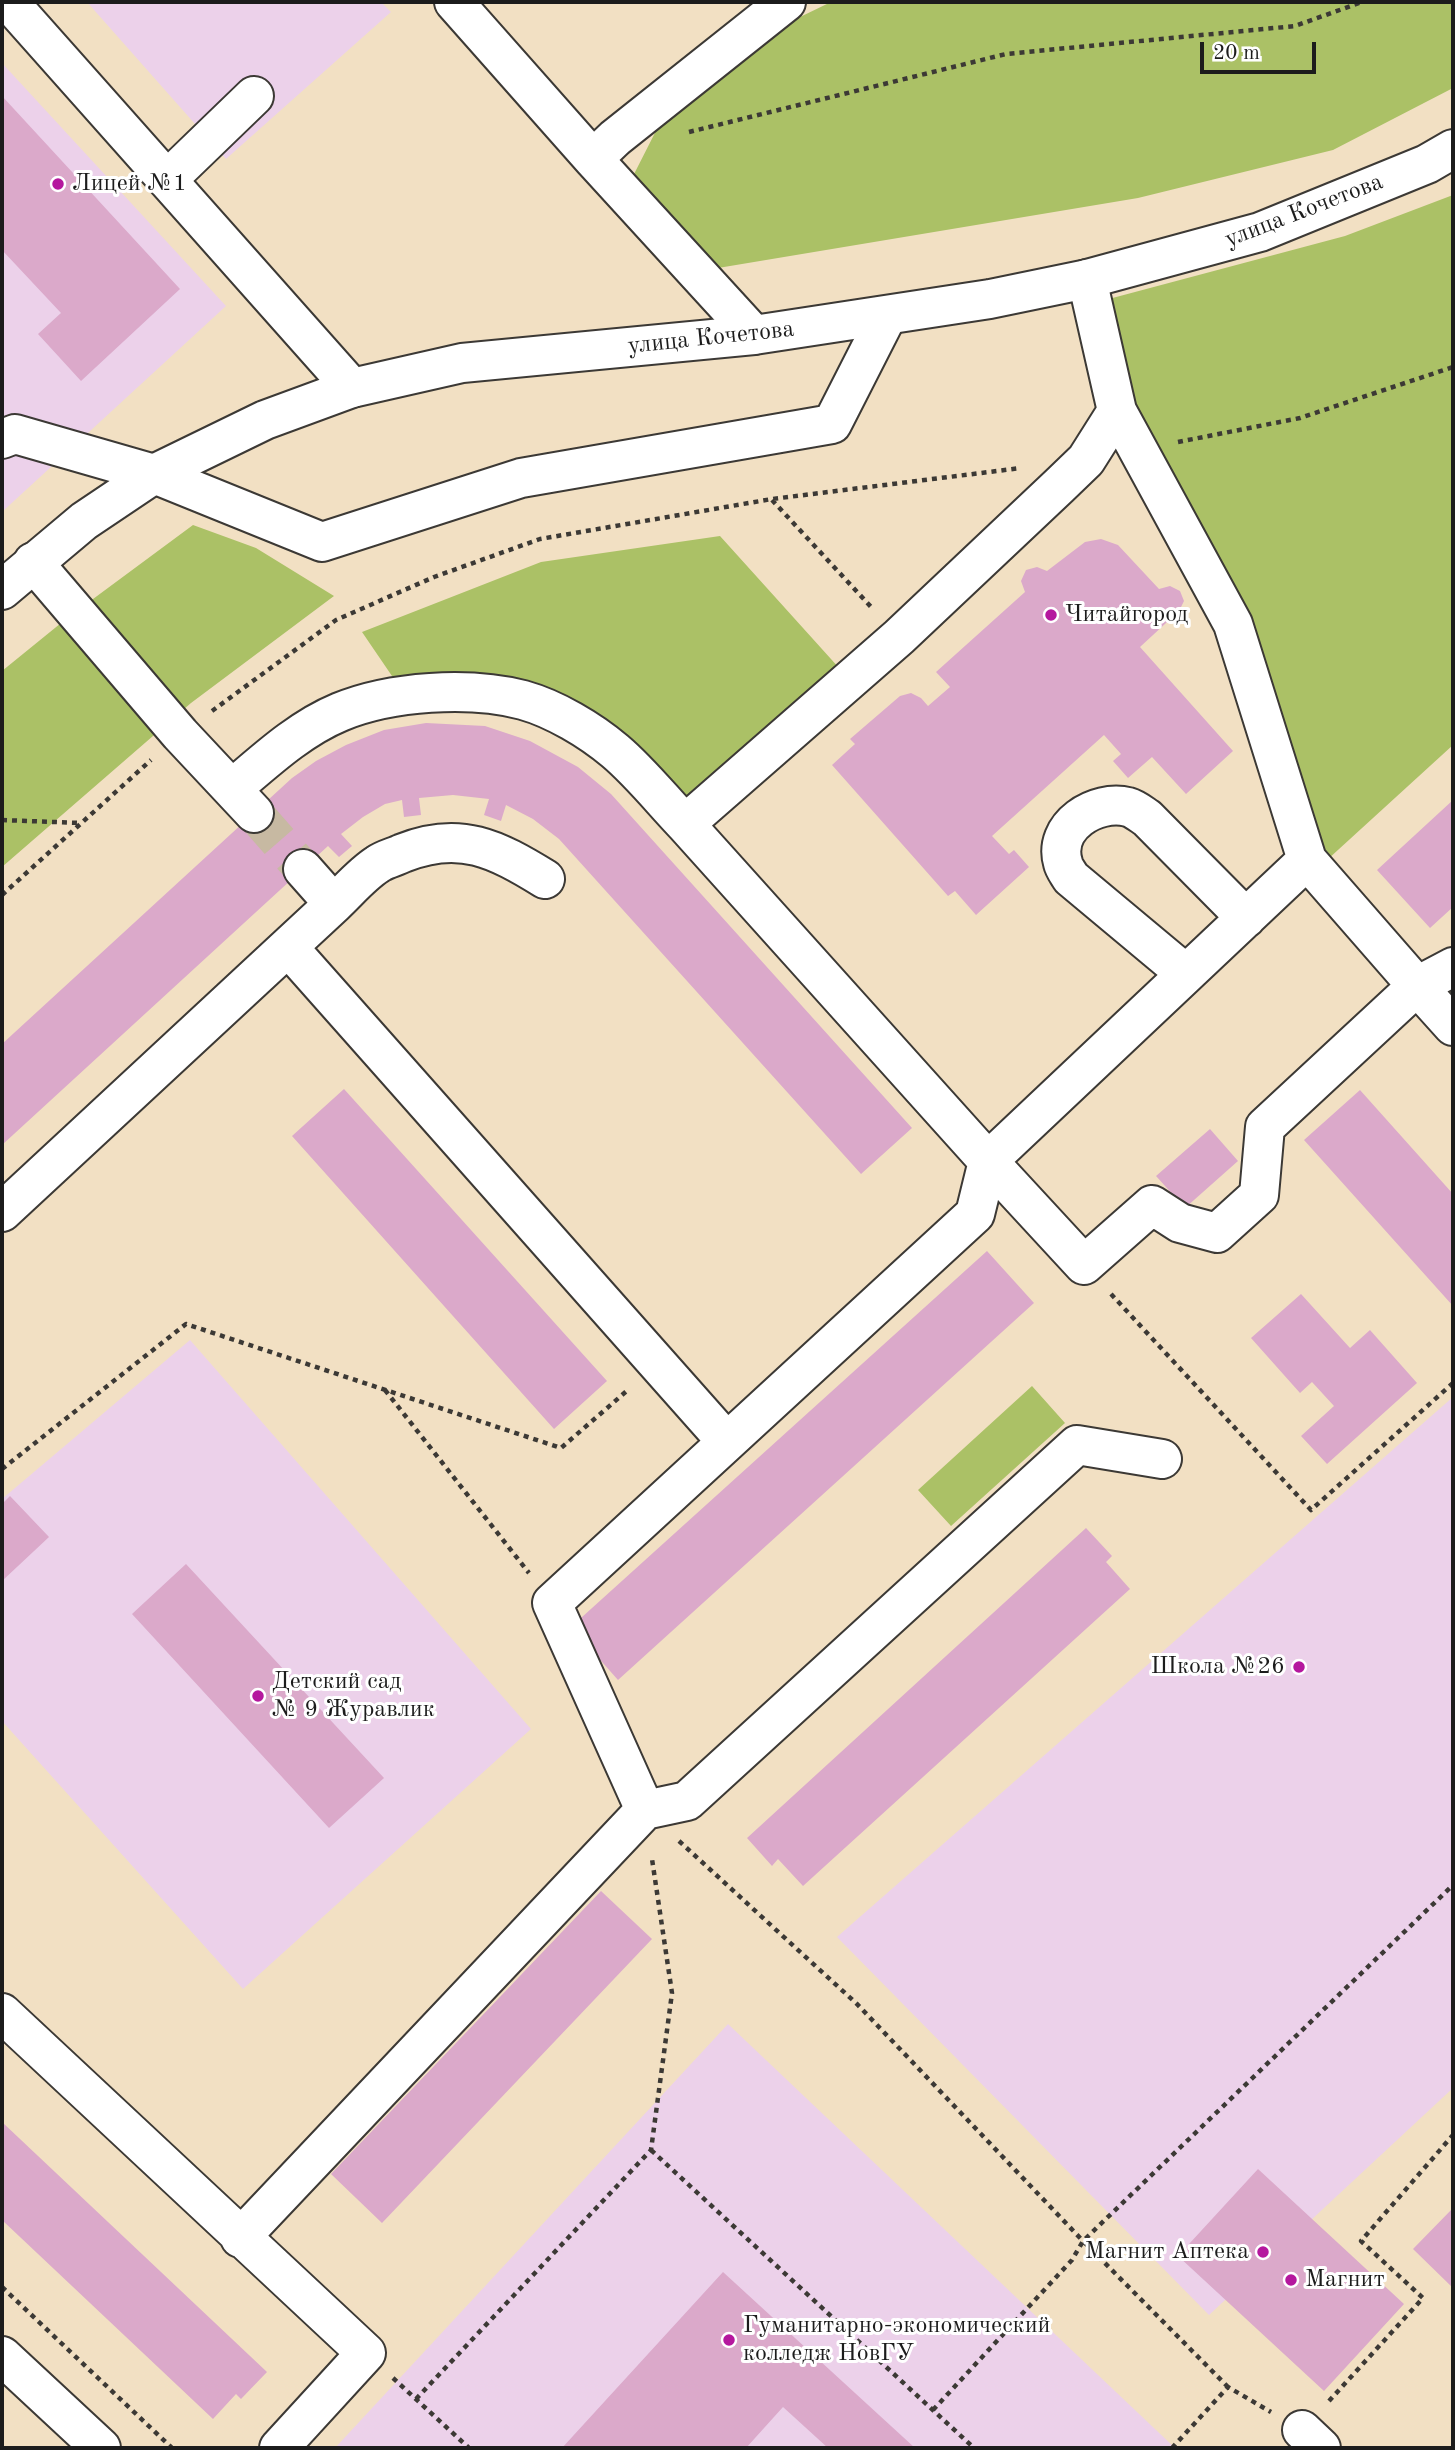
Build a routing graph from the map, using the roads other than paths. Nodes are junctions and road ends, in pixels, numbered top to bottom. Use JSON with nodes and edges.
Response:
{"nodes":[{"id":1,"x":9,"y":2,"type":"edge"},
{"id":2,"x":454,"y":2,"type":"edge"},
{"id":3,"x":786,"y":2,"type":"edge"},
{"id":4,"x":254,"y":96,"type":"dead end"},
{"id":5,"x":1453,"y":149,"type":"edge"},
{"id":6,"x":593,"y":159,"type":"junction"},
{"id":7,"x":167,"y":180,"type":"junction"},
{"id":8,"x":1087,"y":279,"type":"junction"},
{"id":9,"x":887,"y":316,"type":"junction"},
{"id":10,"x":754,"y":335,"type":"junction"},
{"id":11,"x":352,"y":388,"type":"junction"},
{"id":12,"x":1116,"y":411,"type":"junction"},
{"id":13,"x":2,"y":439,"type":"edge"},
{"id":14,"x":154,"y":474,"type":"junction"},
{"id":15,"x":33,"y":562,"type":"junction"},
{"id":16,"x":2,"y":590,"type":"edge"},
{"id":17,"x":685,"y":824,"type":"junction"},
{"id":18,"x":1307,"y":860,"type":"junction"},
{"id":19,"x":303,"y":869,"type":"tunnel mouth"},
{"id":20,"x":545,"y":879,"type":"dead end"},
{"id":21,"x":334,"y":904,"type":"junction"},
{"id":22,"x":1246,"y":918,"type":"junction"},
{"id":23,"x":288,"y":947,"type":"junction"},
{"id":24,"x":1453,"y":967,"type":"edge"},
{"id":25,"x":1186,"y":974,"type":"junction"},
{"id":26,"x":1417,"y":986,"type":"junction"},
{"id":27,"x":1453,"y":1026,"type":"edge"},
{"id":28,"x":988,"y":1161,"type":"junction"},
{"id":29,"x":2,"y":1212,"type":"edge"},
{"id":30,"x":727,"y":1442,"type":"junction"},
{"id":31,"x":1162,"y":1458,"type":"dead end"},
{"id":32,"x":645,"y":1810,"type":"junction"},
{"id":33,"x":2,"y":2013,"type":"edge"},
{"id":34,"x":240,"y":2238,"type":"junction"},
{"id":35,"x":2,"y":2356,"type":"edge"},
{"id":36,"x":101,"y":2448,"type":"edge"},
{"id":37,"x":279,"y":2448,"type":"edge"}],
"edges":[{"from":1,"to":7,"type":"main road"},
{"from":2,"to":6,"type":"main road"},
{"from":3,"to":6,"type":"main road"},
{"from":4,"to":7,"type":"main road"},
{"from":5,"to":8,"type":"main road","name":"улица Кочетова"},
{"from":6,"to":10,"type":"main road"},
{"from":7,"to":11,"type":"main road"},
{"from":8,"to":9,"type":"main road","name":"улица Кочетова"},
{"from":8,"to":12,"type":"main road"},
{"from":9,"to":10,"type":"main road","name":"улица Кочетова"},
{"from":9,"to":14,"type":"main road"},
{"from":10,"to":11,"type":"main road","name":"улица Кочетова"},
{"from":11,"to":14,"type":"main road","name":"улица Кочетова"},
{"from":12,"to":17,"type":"main road"},
{"from":12,"to":18,"type":"main road"},
{"from":13,"to":14,"type":"main road"},
{"from":14,"to":15,"type":"main road","name":"улица Кочетова"},
{"from":15,"to":16,"type":"main road","name":"улица Кочетова"},
{"from":15,"to":17,"type":"main road"},
{"from":17,"to":28,"type":"main road"},
{"from":18,"to":22,"type":"main road"},
{"from":18,"to":26,"type":"main road"},
{"from":19,"to":21,"type":"main road"},
{"from":20,"to":21,"type":"main road"},
{"from":21,"to":23,"type":"main road"},
{"from":22,"to":25,"type":"main road"},
{"from":22,"to":25,"type":"main road"},
{"from":23,"to":29,"type":"main road"},
{"from":23,"to":30,"type":"main road"},
{"from":24,"to":26,"type":"main road"},
{"from":25,"to":28,"type":"main road"},
{"from":26,"to":27,"type":"main road"},
{"from":26,"to":28,"type":"main road"},
{"from":28,"to":30,"type":"main road"},
{"from":30,"to":32,"type":"main road"},
{"from":31,"to":32,"type":"main road"},
{"from":32,"to":34,"type":"main road"},
{"from":33,"to":34,"type":"main road"},
{"from":34,"to":37,"type":"main road"},
{"from":35,"to":36,"type":"main road"}]}
